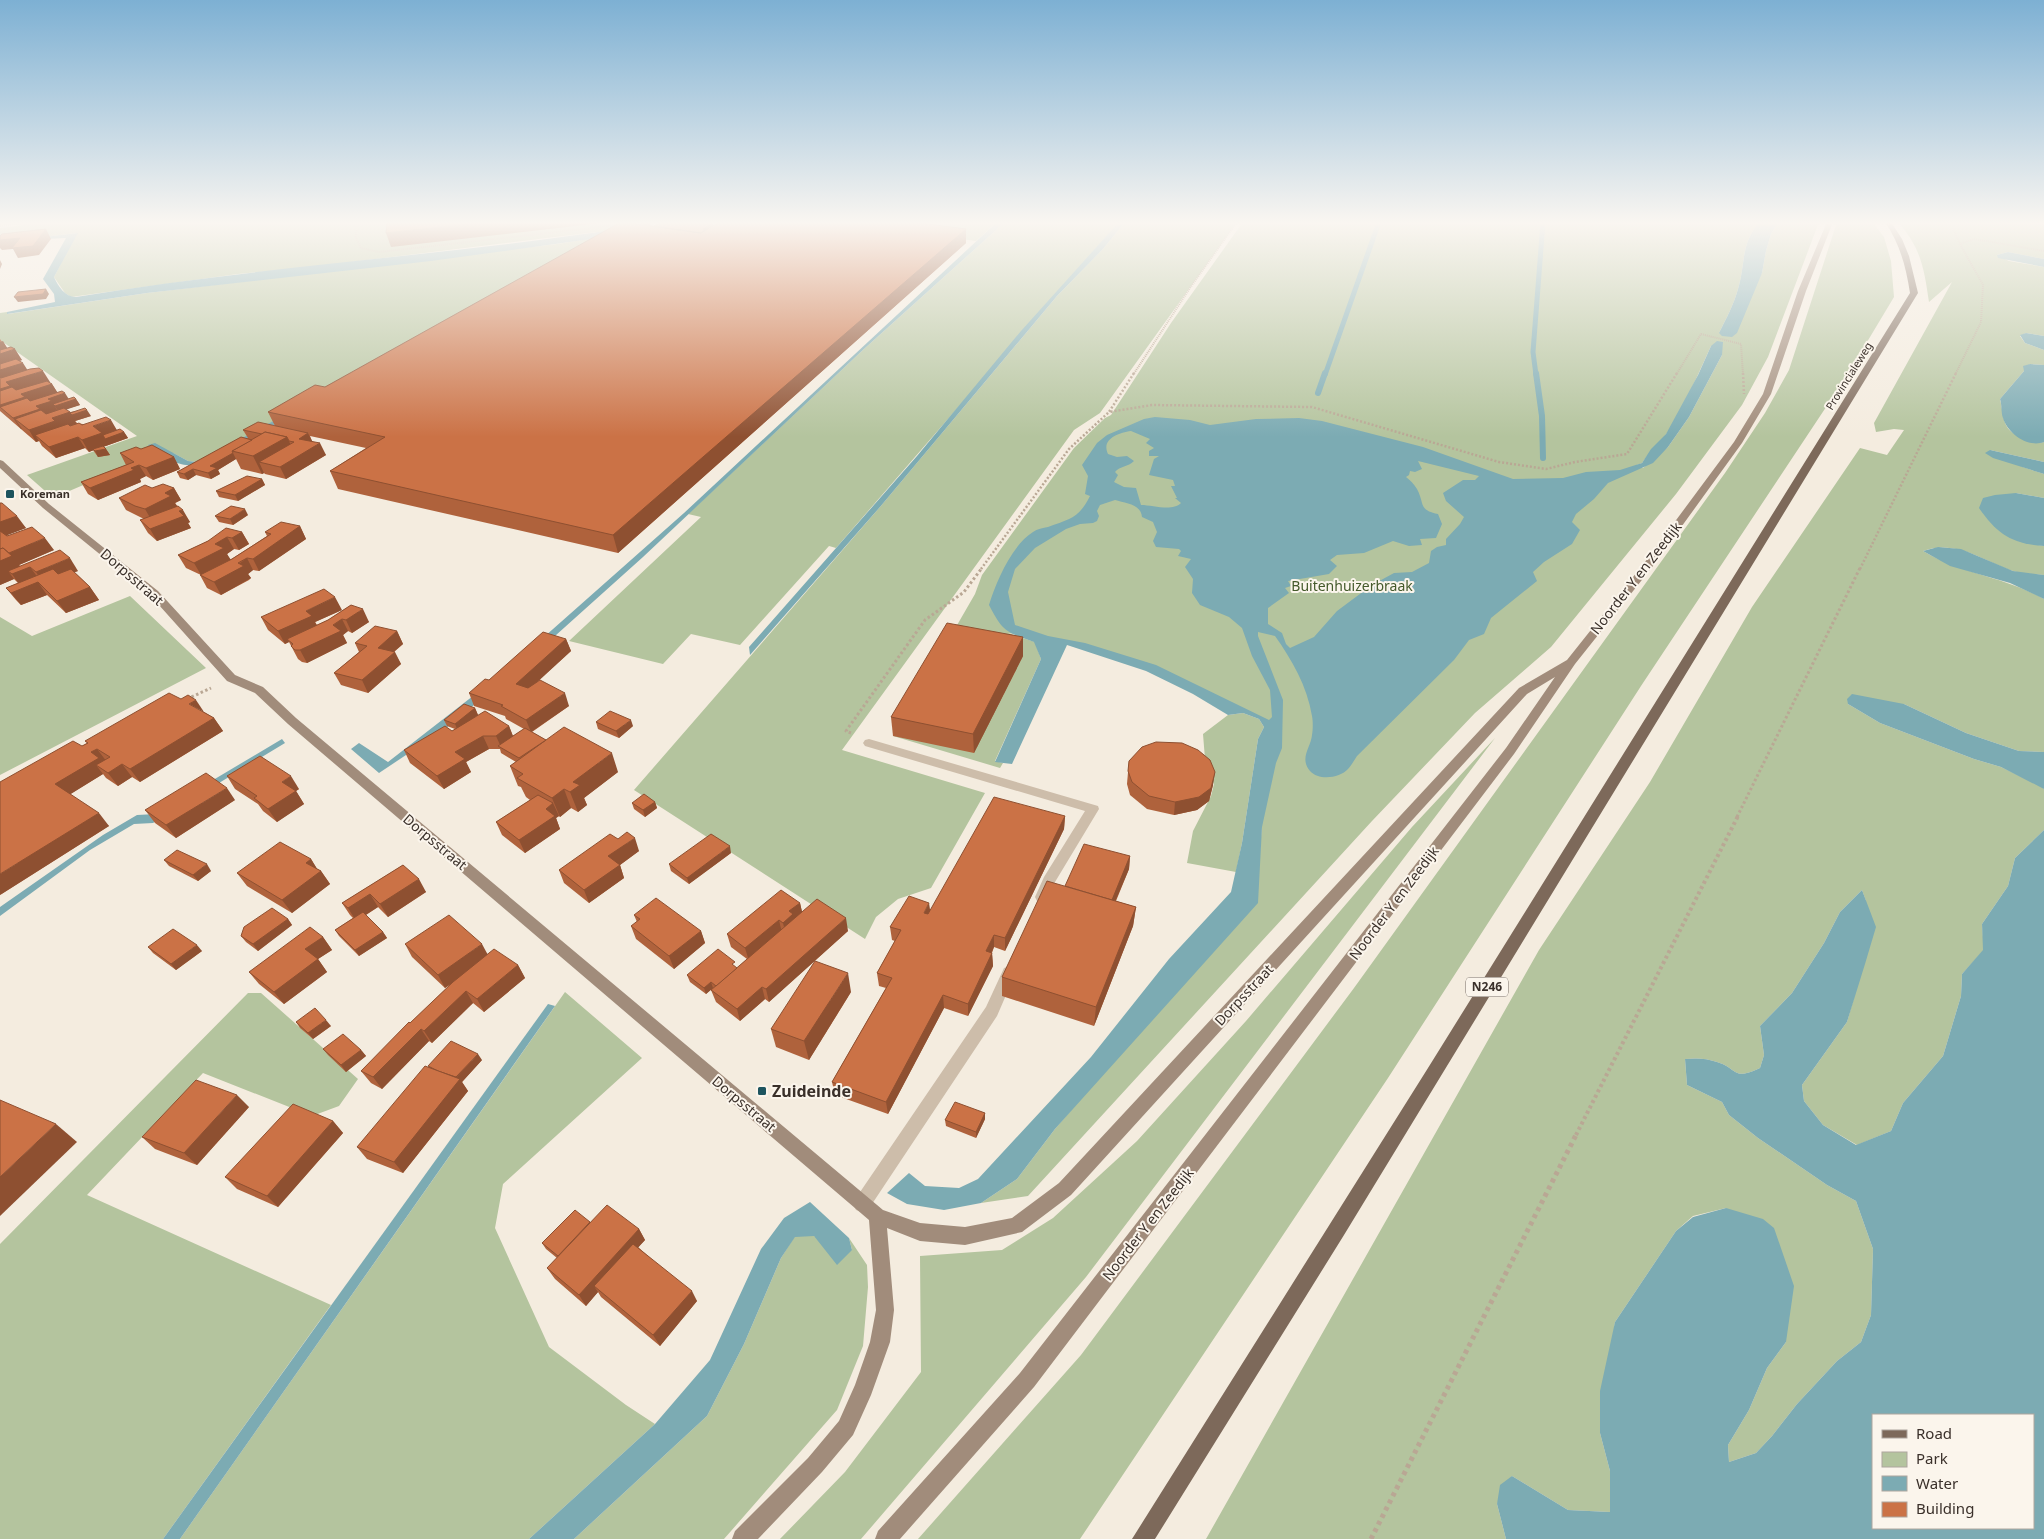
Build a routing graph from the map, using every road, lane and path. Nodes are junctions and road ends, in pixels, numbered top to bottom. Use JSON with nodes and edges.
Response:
{"nodes":[{"id":1,"x":1186,"y":294,"type":"edge"},
{"id":2,"x":1801,"y":294,"type":"edge"},
{"id":3,"x":1913,"y":294,"type":"edge"},
{"id":4,"x":1983,"y":294,"type":"edge"},
{"id":5,"x":1109,"y":412,"type":"junction"},
{"id":6,"x":1755,"y":414,"type":"junction"},
{"id":7,"x":0,"y":463,"type":"edge"},
{"id":8,"x":1571,"y":662,"type":"junction"},
{"id":9,"x":232,"y":678,"type":"junction"},
{"id":10,"x":178,"y":703,"type":"edge"},
{"id":11,"x":869,"y":743,"type":"joint"},
{"id":12,"x":1038,"y":907,"type":"edge"},
{"id":13,"x":1015,"y":959,"type":"edge"},
{"id":14,"x":870,"y":1210,"type":"junction"},
{"id":15,"x":743,"y":1539,"type":"edge"},
{"id":16,"x":886,"y":1539,"type":"edge"},
{"id":17,"x":1143,"y":1539,"type":"edge"},
{"id":18,"x":1372,"y":1539,"type":"edge"}],
"edges":[{"from":1,"to":5,"type":"path"},
{"from":2,"to":6,"type":"street","name":"Noorder Y en Zeedijk"},
{"from":3,"to":17,"type":"main road","name":"Provincialeweg","number":"N246"},
{"from":4,"to":18,"type":"path"},
{"from":5,"to":6,"type":"path"},
{"from":5,"to":11,"type":"path"},
{"from":6,"to":8,"type":"street","name":"Noorder Y en Zeedijk"},
{"from":7,"to":9,"type":"street","name":"Dorpsstraat"},
{"from":8,"to":14,"type":"street","name":"Dorpsstraat"},
{"from":8,"to":16,"type":"street","name":"Noorder Y en Zeedijk"},
{"from":9,"to":10,"type":"path"},
{"from":9,"to":14,"type":"street","name":"Dorpsstraat"},
{"from":11,"to":12,"type":"lane"},
{"from":13,"to":14,"type":"lane"},
{"from":14,"to":15,"type":"street"}]}
